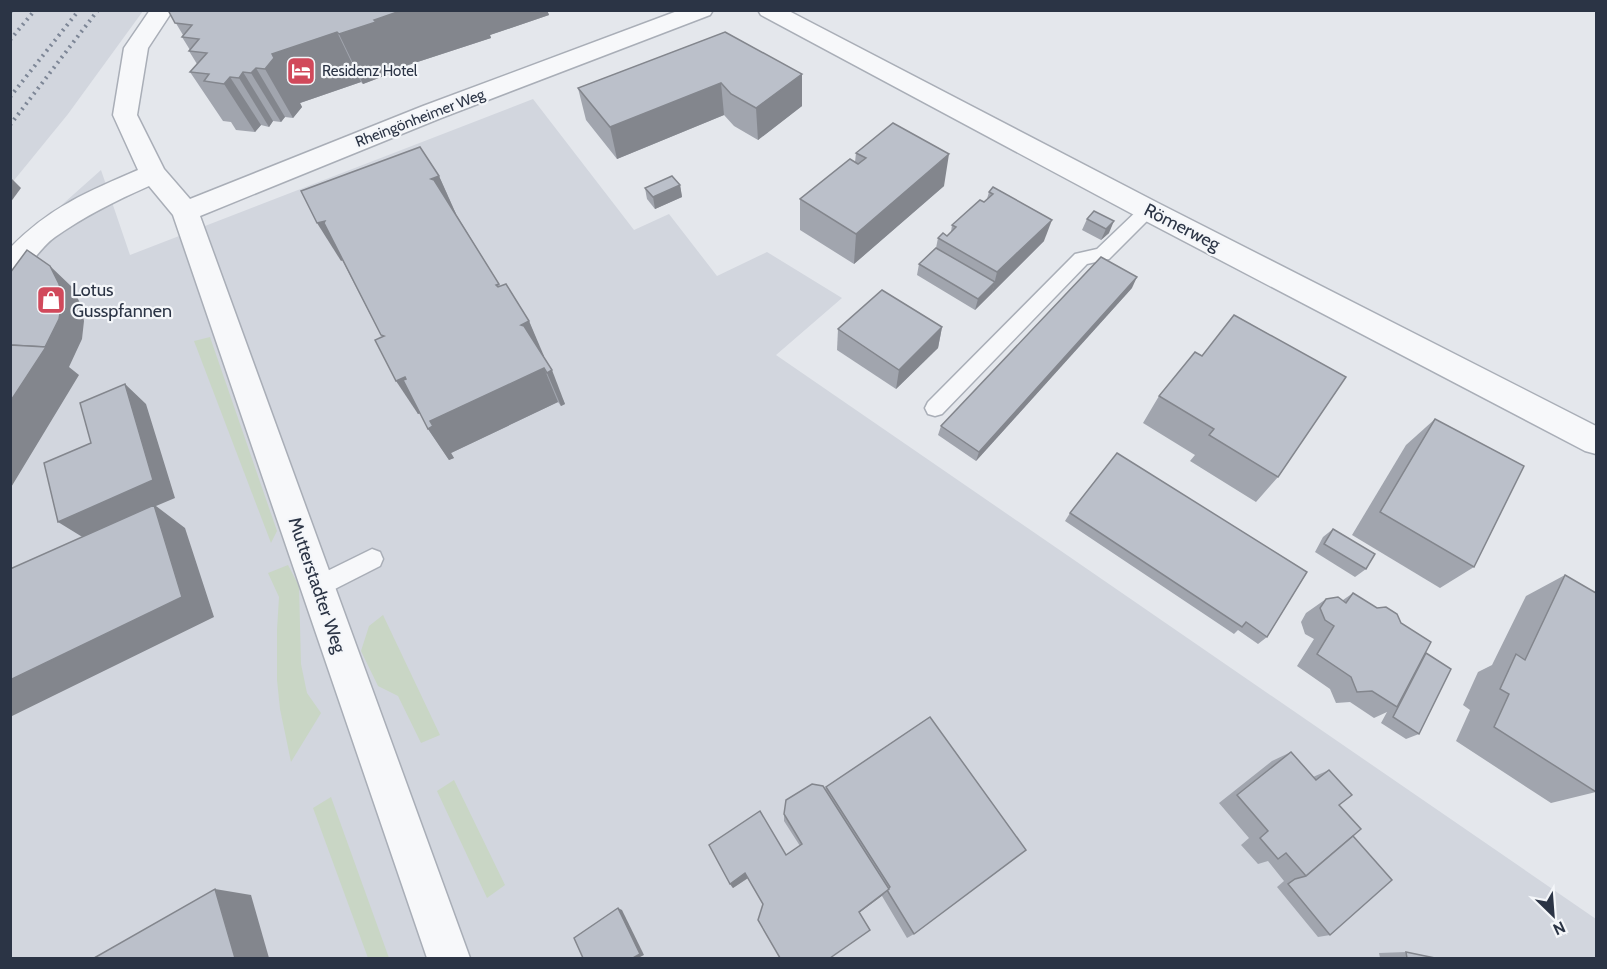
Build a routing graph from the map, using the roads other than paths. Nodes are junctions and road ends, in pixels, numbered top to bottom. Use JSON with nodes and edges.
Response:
{"nodes":[{"id":1,"x":162,"y":10,"type":"edge"},
{"id":2,"x":702,"y":10,"type":"edge"},
{"id":3,"x":769,"y":10,"type":"edge"},
{"id":4,"x":153,"y":174,"type":"junction"},
{"id":5,"x":1148,"y":210,"type":"junction"},
{"id":6,"x":185,"y":211,"type":"junction"},
{"id":7,"x":10,"y":266,"type":"edge"},
{"id":8,"x":935,"y":408,"type":"dead end"},
{"id":9,"x":1596,"y":441,"type":"edge"},
{"id":10,"x":372,"y":559,"type":"dead end"},
{"id":11,"x":317,"y":587,"type":"junction"},
{"id":12,"x":449,"y":958,"type":"edge"}],
"edges":[{"from":1,"to":4,"type":"street"},
{"from":2,"to":6,"type":"street","name":"Rheingönheimer Weg"},
{"from":3,"to":5,"type":"street","name":"Römerweg"},
{"from":4,"to":6,"type":"street"},
{"from":4,"to":7,"type":"street"},
{"from":5,"to":8,"type":"lane"},
{"from":5,"to":9,"type":"street","name":"Römerweg"},
{"from":6,"to":11,"type":"street","name":"Mutterstadter Weg"},
{"from":10,"to":11,"type":"lane"},
{"from":11,"to":12,"type":"street","name":"Mutterstadter Weg"}]}
